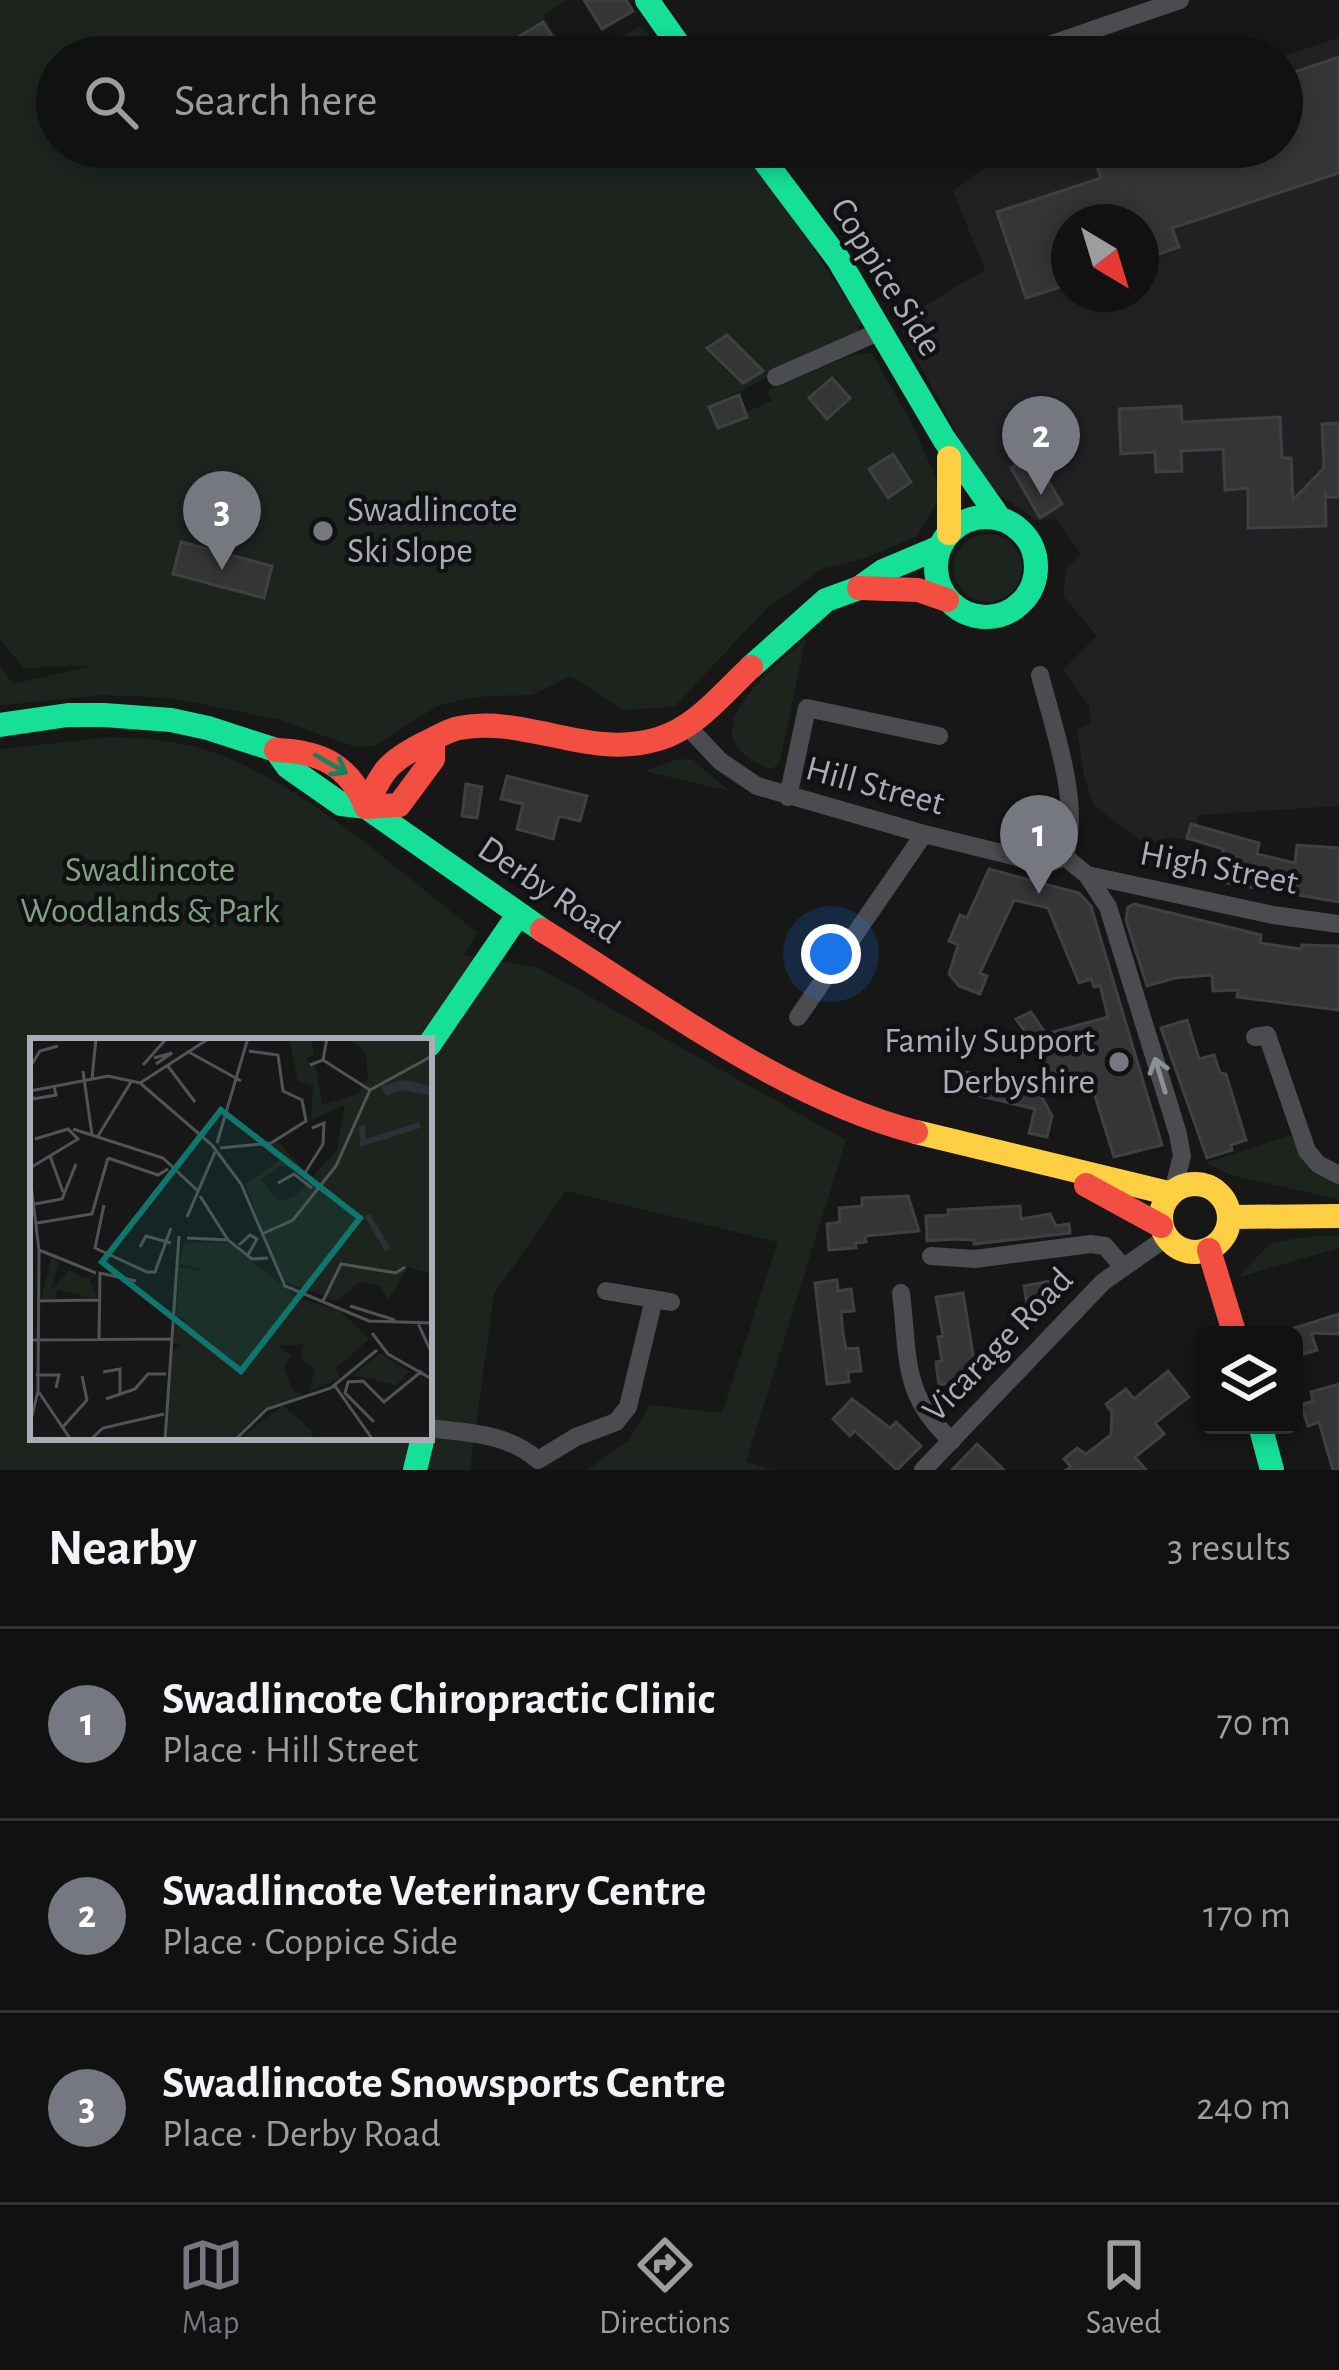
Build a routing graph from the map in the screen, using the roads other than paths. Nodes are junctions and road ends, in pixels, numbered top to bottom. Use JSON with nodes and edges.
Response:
{"nodes":[{"id":1,"x":647,"y":0,"type":"edge"},
{"id":2,"x":1180,"y":0,"type":"edge"},
{"id":3,"x":672,"y":36,"type":"edge"},
{"id":4,"x":1075,"y":36,"type":"edge"},
{"id":5,"x":770,"y":168,"type":"edge"},
{"id":6,"x":883,"y":330,"type":"junction"},
{"id":7,"x":776,"y":377,"type":"dead end"},
{"id":8,"x":948,"y":451,"type":"junction"},
{"id":9,"x":1000,"y":519,"type":"junction"},
{"id":10,"x":945,"y":540,"type":"junction"},
{"id":11,"x":859,"y":588,"type":"junction"},
{"id":12,"x":947,"y":600,"type":"junction"},
{"id":13,"x":1040,"y":675,"type":"dead end"},
{"id":14,"x":0,"y":725,"type":"edge"},
{"id":15,"x":688,"y":727,"type":"junction"},
{"id":16,"x":939,"y":736,"type":"dead end"},
{"id":17,"x":788,"y":797,"type":"junction"},
{"id":18,"x":366,"y":807,"type":"junction"},
{"id":19,"x":924,"y":834,"type":"junction"},
{"id":20,"x":1065,"y":857,"type":"junction"},
{"id":21,"x":1087,"y":875,"type":"junction"},
{"id":22,"x":518,"y":915,"type":"junction"},
{"id":23,"x":1339,"y":924,"type":"edge"},
{"id":24,"x":798,"y":1018,"type":"dead end"},
{"id":25,"x":1255,"y":1037,"type":"dead end"},
{"id":26,"x":432,"y":1041,"type":"edge"},
{"id":27,"x":1058,"y":1169,"type":"junction"},
{"id":28,"x":1339,"y":1175,"type":"edge"},
{"id":29,"x":1171,"y":1190,"type":"junction"},
{"id":30,"x":1339,"y":1216,"type":"edge"},
{"id":31,"x":1230,"y":1217,"type":"junction"},
{"id":32,"x":1164,"y":1231,"type":"junction"},
{"id":33,"x":1209,"y":1250,"type":"junction"},
{"id":34,"x":931,"y":1256,"type":"dead end"},
{"id":35,"x":1123,"y":1267,"type":"junction"},
{"id":36,"x":606,"y":1292,"type":"dead end"},
{"id":37,"x":902,"y":1292,"type":"dead end"},
{"id":38,"x":1231,"y":1326,"type":"edge"},
{"id":39,"x":432,"y":1428,"type":"edge"},
{"id":40,"x":1262,"y":1434,"type":"edge"},
{"id":41,"x":422,"y":1440,"type":"edge"},
{"id":42,"x":952,"y":1442,"type":"junction"},
{"id":43,"x":541,"y":1465,"type":"edge"},
{"id":44,"x":416,"y":1470,"type":"edge"},
{"id":45,"x":923,"y":1470,"type":"edge"},
{"id":46,"x":1272,"y":1470,"type":"edge"}],
"edges":[{"from":1,"to":3,"type":"street"},
{"from":2,"to":4,"type":"street"},
{"from":5,"to":6,"type":"street","name":"Coppice Side"},
{"from":6,"to":7,"type":"street"},
{"from":6,"to":8,"type":"street","name":"Coppice Side"},
{"from":8,"to":9,"type":"street","name":"Coppice Side"},
{"from":8,"to":10,"type":"street","name":"Coppice Side"},
{"from":9,"to":10,"type":"street"},
{"from":9,"to":12,"type":"street"},
{"from":10,"to":11,"type":"street"},
{"from":10,"to":12,"type":"street"},
{"from":11,"to":12,"type":"street"},
{"from":11,"to":15,"type":"street"},
{"from":13,"to":20,"type":"street"},
{"from":14,"to":18,"type":"street","name":"Derby Road"},
{"from":15,"to":17,"type":"street","name":"Hill Street"},
{"from":15,"to":18,"type":"street"},
{"from":16,"to":17,"type":"street"},
{"from":17,"to":19,"type":"street","name":"Hill Street"},
{"from":18,"to":22,"type":"street","name":"Derby Road"},
{"from":19,"to":20,"type":"street","name":"Hill Street"},
{"from":19,"to":24,"type":"street"},
{"from":20,"to":21,"type":"street"},
{"from":21,"to":23,"type":"street","name":"High Street"},
{"from":29,"to":21,"type":"street","one_way":true},
{"from":22,"to":26,"type":"street"},
{"from":22,"to":27,"type":"street","name":"Derby Road"},
{"from":25,"to":28,"type":"street"},
{"from":27,"to":29,"type":"street","name":"Derby Road"},
{"from":27,"to":32,"type":"street","name":"Derby Road"},
{"from":29,"to":31,"type":"street"},
{"from":29,"to":32,"type":"street"},
{"from":30,"to":31,"type":"street"},
{"from":31,"to":33,"type":"street"},
{"from":32,"to":33,"type":"street"},
{"from":32,"to":35,"type":"street","name":"Vicarage Road"},
{"from":33,"to":38,"type":"street"},
{"from":34,"to":35,"type":"street","name":"Vicarage Road"},
{"from":35,"to":42,"type":"street","name":"Vicarage Road"},
{"from":36,"to":43,"type":"street"},
{"from":37,"to":42,"type":"street"},
{"from":39,"to":43,"type":"street"},
{"from":40,"to":46,"type":"street"},
{"from":41,"to":44,"type":"street"},
{"from":42,"to":45,"type":"street","name":"Vicarage Road"}]}
